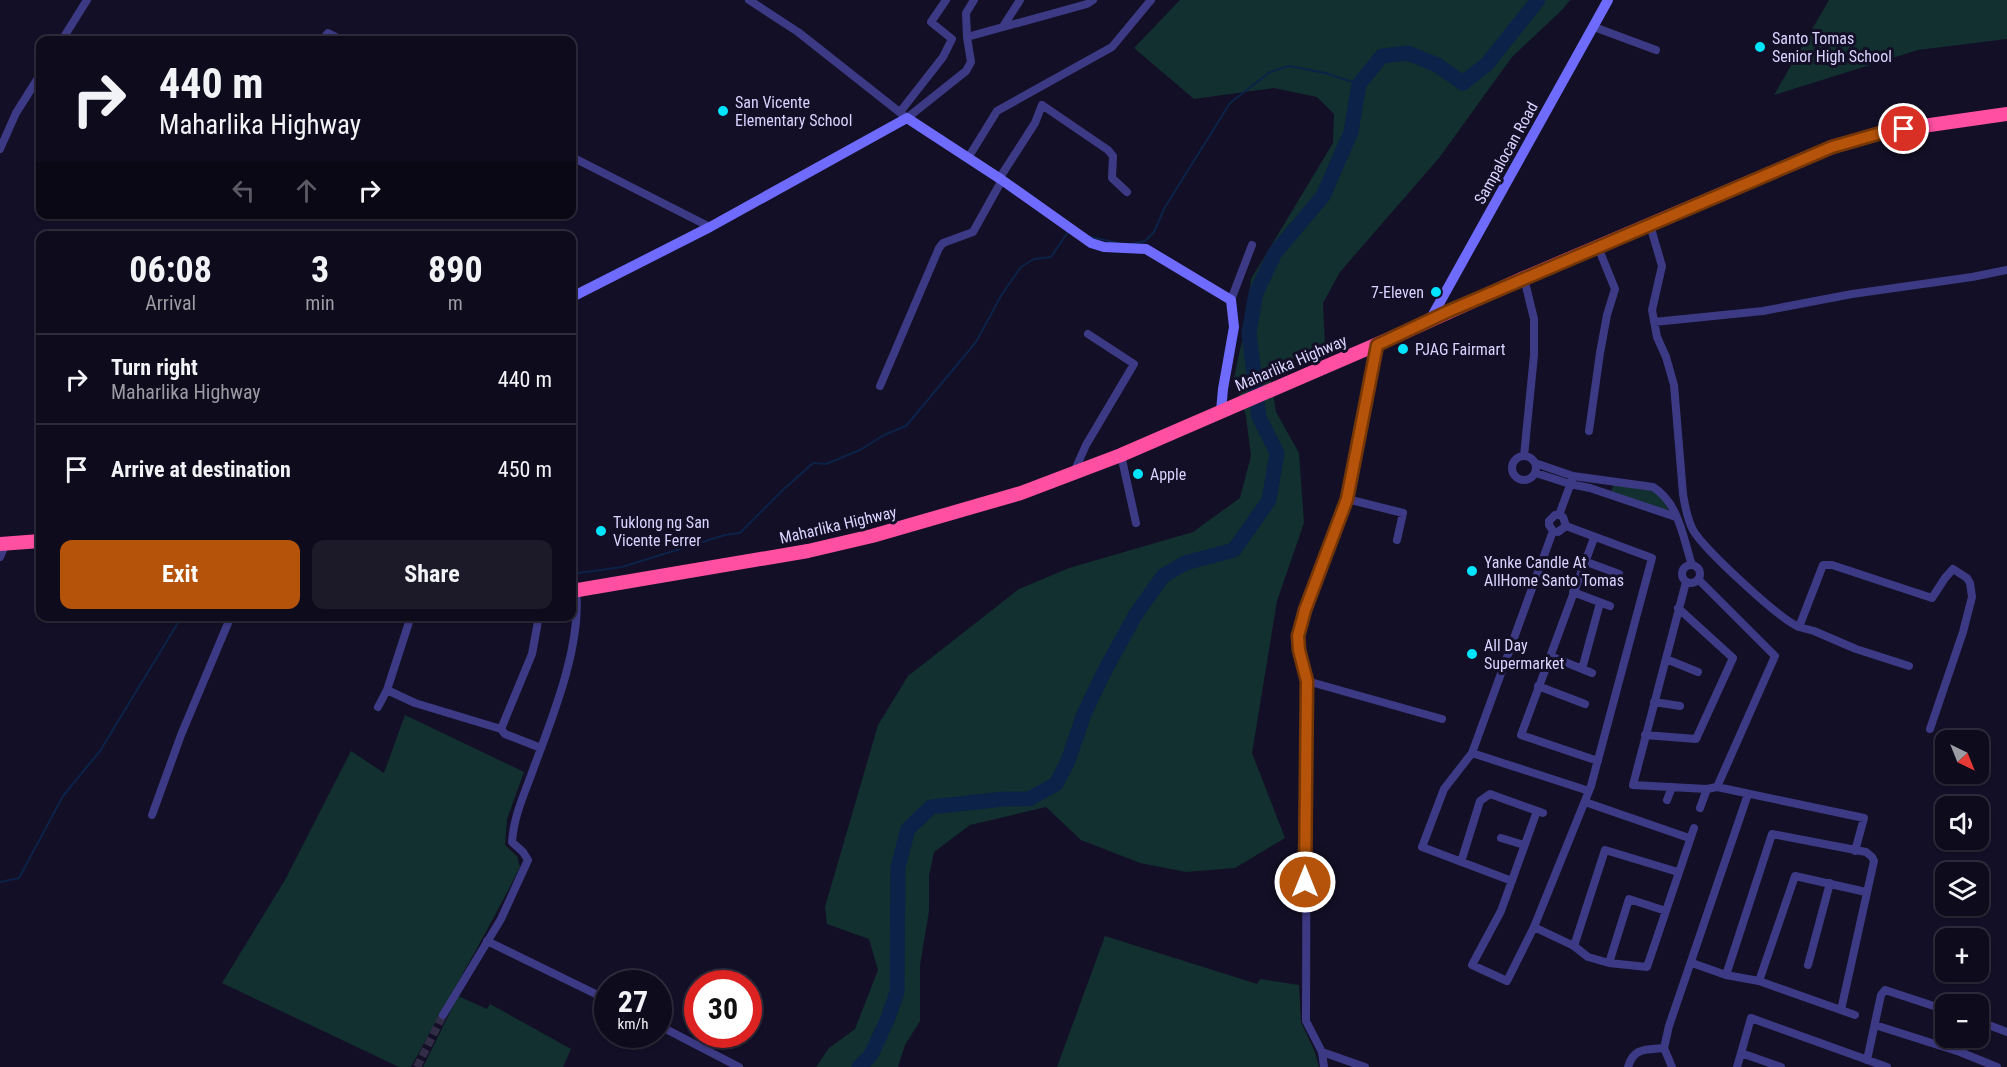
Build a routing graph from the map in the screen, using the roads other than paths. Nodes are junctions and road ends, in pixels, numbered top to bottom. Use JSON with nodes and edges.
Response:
{"nodes":[{"id":1,"x":87,"y":0,"type":"edge"},
{"id":2,"x":749,"y":0,"type":"edge"},
{"id":3,"x":946,"y":0,"type":"edge"},
{"id":4,"x":974,"y":0,"type":"edge"},
{"id":5,"x":1020,"y":0,"type":"edge"},
{"id":6,"x":1093,"y":0,"type":"edge"},
{"id":7,"x":1151,"y":0,"type":"edge"},
{"id":8,"x":1608,"y":0,"type":"edge"},
{"id":9,"x":1004,"y":25,"type":"junction"},
{"id":10,"x":1594,"y":27,"type":"junction"},
{"id":11,"x":64,"y":36,"type":"edge"},
{"id":12,"x":967,"y":37,"type":"junction"},
{"id":13,"x":1656,"y":50,"type":"dead end"},
{"id":14,"x":36,"y":81,"type":"edge"},
{"id":15,"x":2007,"y":114,"type":"edge"},
{"id":16,"x":903,"y":115,"type":"junction"},
{"id":17,"x":0,"y":149,"type":"edge"},
{"id":18,"x":968,"y":158,"type":"junction"},
{"id":19,"x":576,"y":159,"type":"edge"},
{"id":20,"x":1000,"y":179,"type":"junction"},
{"id":21,"x":1127,"y":192,"type":"dead end"},
{"id":22,"x":1650,"y":225,"type":"junction"},
{"id":23,"x":710,"y":227,"type":"junction"},
{"id":24,"x":1252,"y":245,"type":"dead end"},
{"id":25,"x":1598,"y":247,"type":"junction"},
{"id":26,"x":2007,"y":270,"type":"edge"},
{"id":27,"x":1524,"y":279,"type":"junction"},
{"id":28,"x":576,"y":295,"type":"edge"},
{"id":29,"x":1231,"y":300,"type":"junction"},
{"id":30,"x":1430,"y":320,"type":"junction"},
{"id":31,"x":1654,"y":322,"type":"junction"},
{"id":32,"x":1088,"y":334,"type":"dead end"},
{"id":33,"x":1377,"y":345,"type":"junction"},
{"id":34,"x":880,"y":386,"type":"dead end"},
{"id":35,"x":1226,"y":409,"type":"junction"},
{"id":36,"x":1589,"y":431,"type":"dead end"},
{"id":37,"x":1122,"y":455,"type":"junction"},
{"id":38,"x":1524,"y":456,"type":"junction"},
{"id":39,"x":1535,"y":463,"type":"junction"},
{"id":40,"x":1073,"y":473,"type":"junction"},
{"id":41,"x":1536,"y":473,"type":"junction"},
{"id":42,"x":1572,"y":480,"type":"junction"},
{"id":43,"x":1347,"y":499,"type":"junction"},
{"id":44,"x":1559,"y":515,"type":"junction"},
{"id":45,"x":1676,"y":517,"type":"junction"},
{"id":46,"x":1136,"y":523,"type":"dead end"},
{"id":47,"x":1566,"y":526,"type":"junction"},
{"id":48,"x":1554,"y":531,"type":"junction"},
{"id":49,"x":1594,"y":538,"type":"junction"},
{"id":50,"x":1397,"y":540,"type":"dead end"},
{"id":51,"x":36,"y":541,"type":"edge"},
{"id":52,"x":3,"y":544,"type":"edge"},
{"id":53,"x":0,"y":557,"type":"edge"},
{"id":54,"x":1584,"y":561,"type":"junction"},
{"id":55,"x":1692,"y":565,"type":"junction"},
{"id":56,"x":1619,"y":574,"type":"dead end"},
{"id":57,"x":1698,"y":579,"type":"junction"},
{"id":58,"x":1686,"y":582,"type":"junction"},
{"id":59,"x":576,"y":590,"type":"edge"},
{"id":60,"x":1573,"y":592,"type":"junction"},
{"id":61,"x":576,"y":600,"type":"edge"},
{"id":62,"x":1600,"y":603,"type":"junction"},
{"id":63,"x":1610,"y":606,"type":"dead end"},
{"id":64,"x":1678,"y":608,"type":"junction"},
{"id":65,"x":229,"y":621,"type":"edge"},
{"id":66,"x":409,"y":621,"type":"edge"},
{"id":67,"x":538,"y":621,"type":"edge"},
{"id":68,"x":1799,"y":627,"type":"junction"},
{"id":69,"x":1550,"y":656,"type":"junction"},
{"id":70,"x":1665,"y":658,"type":"junction"},
{"id":71,"x":1909,"y":666,"type":"dead end"},
{"id":72,"x":1582,"y":669,"type":"junction"},
{"id":73,"x":1698,"y":672,"type":"dead end"},
{"id":74,"x":1592,"y":673,"type":"dead end"},
{"id":75,"x":1307,"y":681,"type":"junction"},
{"id":76,"x":1538,"y":686,"type":"junction"},
{"id":77,"x":387,"y":690,"type":"junction"},
{"id":78,"x":1654,"y":702,"type":"junction"},
{"id":79,"x":1585,"y":704,"type":"dead end"},
{"id":80,"x":1680,"y":706,"type":"dead end"},
{"id":81,"x":378,"y":707,"type":"dead end"},
{"id":82,"x":1442,"y":719,"type":"dead end"},
{"id":83,"x":501,"y":729,"type":"junction"},
{"id":84,"x":1930,"y":729,"type":"dead end"},
{"id":85,"x":1646,"y":735,"type":"junction"},
{"id":86,"x":541,"y":748,"type":"junction"},
{"id":87,"x":1472,"y":753,"type":"junction"},
{"id":88,"x":1598,"y":761,"type":"junction"},
{"id":89,"x":1672,"y":787,"type":"junction"},
{"id":90,"x":1717,"y":787,"type":"junction"},
{"id":91,"x":1707,"y":789,"type":"junction"},
{"id":92,"x":1589,"y":791,"type":"junction"},
{"id":93,"x":1748,"y":794,"type":"junction"},
{"id":94,"x":1667,"y":800,"type":"dead end"},
{"id":95,"x":1585,"y":802,"type":"junction"},
{"id":96,"x":1700,"y":808,"type":"dead end"},
{"id":97,"x":152,"y":815,"type":"dead end"},
{"id":98,"x":1694,"y":828,"type":"dead end"},
{"id":99,"x":1501,"y":838,"type":"dead end"},
{"id":100,"x":1689,"y":838,"type":"junction"},
{"id":101,"x":1524,"y":845,"type":"junction"},
{"id":102,"x":1855,"y":851,"type":"junction"},
{"id":103,"x":1461,"y":862,"type":"junction"},
{"id":104,"x":1678,"y":872,"type":"junction"},
{"id":105,"x":1512,"y":881,"type":"junction"},
{"id":106,"x":1830,"y":883,"type":"junction"},
{"id":107,"x":1866,"y":892,"type":"junction"},
{"id":108,"x":1666,"y":911,"type":"junction"},
{"id":109,"x":1534,"y":927,"type":"junction"},
{"id":110,"x":487,"y":941,"type":"junction"},
{"id":111,"x":1574,"y":946,"type":"junction"},
{"id":112,"x":1609,"y":963,"type":"junction"},
{"id":113,"x":1692,"y":963,"type":"junction"},
{"id":114,"x":1808,"y":965,"type":"dead end"},
{"id":115,"x":1726,"y":975,"type":"junction"},
{"id":116,"x":1759,"y":981,"type":"junction"},
{"id":117,"x":594,"y":993,"type":"edge"},
{"id":118,"x":1935,"y":1006,"type":"edge"},
{"id":119,"x":1841,"y":1010,"type":"junction"},
{"id":120,"x":443,"y":1015,"type":"tunnel mouth"},
{"id":121,"x":1855,"y":1015,"type":"dead end"},
{"id":122,"x":1875,"y":1025,"type":"junction"},
{"id":123,"x":1989,"y":1025,"type":"edge"},
{"id":124,"x":672,"y":1032,"type":"edge"},
{"id":125,"x":2007,"y":1032,"type":"edge"},
{"id":126,"x":1664,"y":1048,"type":"junction"},
{"id":127,"x":1322,"y":1052,"type":"junction"},
{"id":128,"x":1741,"y":1053,"type":"junction"},
{"id":129,"x":1867,"y":1060,"type":"junction"},
{"id":130,"x":739,"y":1067,"type":"edge"},
{"id":131,"x":1324,"y":1067,"type":"edge"},
{"id":132,"x":1365,"y":1067,"type":"edge"},
{"id":133,"x":1628,"y":1067,"type":"edge"},
{"id":134,"x":1672,"y":1067,"type":"edge"},
{"id":135,"x":1737,"y":1067,"type":"edge"},
{"id":136,"x":1780,"y":1067,"type":"edge"},
{"id":137,"x":1887,"y":1067,"type":"edge"},
{"id":138,"x":1997,"y":1067,"type":"edge"}],
"edges":[{"from":1,"to":11,"type":"street"},
{"from":2,"to":16,"type":"street"},
{"from":3,"to":16,"type":"street"},
{"from":4,"to":12,"type":"street"},
{"from":5,"to":9,"type":"street"},
{"from":6,"to":9,"type":"street"},
{"from":7,"to":18,"type":"street"},
{"from":8,"to":10,"type":"street","name":"Sampalocan Road"},
{"from":9,"to":12,"type":"street"},
{"from":10,"to":13,"type":"street"},
{"from":10,"to":30,"type":"street","name":"Sampalocan Road"},
{"from":12,"to":16,"type":"street"},
{"from":14,"to":17,"type":"street"},
{"from":15,"to":22,"type":"highway","name":"Maharlika Highway"},
{"from":16,"to":18,"type":"street"},
{"from":16,"to":23,"type":"street"},
{"from":18,"to":20,"type":"street"},
{"from":19,"to":23,"type":"street"},
{"from":20,"to":21,"type":"street"},
{"from":20,"to":29,"type":"street"},
{"from":20,"to":34,"type":"street"},
{"from":22,"to":25,"type":"highway","name":"Maharlika Highway"},
{"from":22,"to":31,"type":"street"},
{"from":23,"to":28,"type":"street"},
{"from":24,"to":29,"type":"street"},
{"from":25,"to":27,"type":"highway","name":"Maharlika Highway"},
{"from":25,"to":36,"type":"street"},
{"from":26,"to":31,"type":"street"},
{"from":27,"to":30,"type":"highway","name":"Maharlika Highway"},
{"from":27,"to":38,"type":"street"},
{"from":29,"to":35,"type":"street"},
{"from":30,"to":33,"type":"highway","name":"Maharlika Highway"},
{"from":31,"to":68,"type":"street"},
{"from":32,"to":40,"type":"street"},
{"from":33,"to":35,"type":"highway","name":"Maharlika Highway"},
{"from":33,"to":43,"type":"street"},
{"from":35,"to":37,"type":"highway","name":"Maharlika Highway"},
{"from":37,"to":40,"type":"highway","name":"Maharlika Highway"},
{"from":37,"to":46,"type":"street"},
{"from":38,"to":39,"type":"street"},
{"from":38,"to":41,"type":"street"},
{"from":39,"to":41,"type":"street"},
{"from":39,"to":42,"type":"street"},
{"from":40,"to":59,"type":"highway","name":"Maharlika Highway"},
{"from":41,"to":42,"type":"street"},
{"from":42,"to":44,"type":"street"},
{"from":42,"to":45,"type":"street"},
{"from":42,"to":45,"type":"street"},
{"from":43,"to":50,"type":"street"},
{"from":43,"to":75,"type":"street"},
{"from":44,"to":47,"type":"street"},
{"from":44,"to":48,"type":"street"},
{"from":45,"to":55,"type":"street"},
{"from":47,"to":48,"type":"street"},
{"from":47,"to":49,"type":"street"},
{"from":48,"to":87,"type":"street"},
{"from":49,"to":54,"type":"street"},
{"from":49,"to":88,"type":"street"},
{"from":51,"to":52,"type":"highway"},
{"from":52,"to":53,"type":"street"},
{"from":54,"to":56,"type":"street"},
{"from":54,"to":60,"type":"street"},
{"from":55,"to":57,"type":"street"},
{"from":55,"to":58,"type":"street"},
{"from":57,"to":58,"type":"street"},
{"from":57,"to":90,"type":"street"},
{"from":58,"to":64,"type":"street"},
{"from":60,"to":62,"type":"street"},
{"from":60,"to":69,"type":"street"},
{"from":61,"to":86,"type":"street"},
{"from":62,"to":63,"type":"street"},
{"from":62,"to":72,"type":"street"},
{"from":64,"to":70,"type":"street"},
{"from":64,"to":85,"type":"street"},
{"from":65,"to":97,"type":"street"},
{"from":66,"to":77,"type":"street"},
{"from":67,"to":83,"type":"street"},
{"from":68,"to":71,"type":"street"},
{"from":68,"to":84,"type":"street"},
{"from":69,"to":72,"type":"street"},
{"from":69,"to":76,"type":"street"},
{"from":70,"to":73,"type":"street"},
{"from":70,"to":78,"type":"street"},
{"from":72,"to":74,"type":"street"},
{"from":75,"to":82,"type":"street"},
{"from":75,"to":127,"type":"street"},
{"from":76,"to":79,"type":"street"},
{"from":76,"to":88,"type":"street"},
{"from":77,"to":81,"type":"street"},
{"from":77,"to":83,"type":"street"},
{"from":78,"to":80,"type":"street"},
{"from":78,"to":85,"type":"street"},
{"from":83,"to":86,"type":"street"},
{"from":85,"to":89,"type":"street"},
{"from":86,"to":110,"type":"street"},
{"from":87,"to":92,"type":"street"},
{"from":87,"to":103,"type":"street"},
{"from":88,"to":92,"type":"street"},
{"from":89,"to":91,"type":"street"},
{"from":89,"to":94,"type":"street"},
{"from":90,"to":91,"type":"street"},
{"from":90,"to":93,"type":"street"},
{"from":91,"to":96,"type":"street"},
{"from":92,"to":95,"type":"street"},
{"from":93,"to":102,"type":"street"},
{"from":93,"to":113,"type":"street"},
{"from":95,"to":100,"type":"street"},
{"from":95,"to":109,"type":"street"},
{"from":98,"to":100,"type":"street"},
{"from":99,"to":101,"type":"street"},
{"from":100,"to":104,"type":"street"},
{"from":101,"to":103,"type":"street"},
{"from":101,"to":105,"type":"street"},
{"from":102,"to":107,"type":"street"},
{"from":102,"to":115,"type":"street"},
{"from":103,"to":105,"type":"street"},
{"from":104,"to":108,"type":"street"},
{"from":104,"to":111,"type":"street"},
{"from":105,"to":109,"type":"street"},
{"from":106,"to":107,"type":"street"},
{"from":106,"to":114,"type":"street"},
{"from":106,"to":116,"type":"street"},
{"from":107,"to":119,"type":"street"},
{"from":108,"to":112,"type":"street"},
{"from":108,"to":112,"type":"street"},
{"from":109,"to":111,"type":"street"},
{"from":110,"to":117,"type":"street"},
{"from":110,"to":120,"type":"street"},
{"from":111,"to":112,"type":"street"},
{"from":113,"to":115,"type":"street"},
{"from":113,"to":126,"type":"street"},
{"from":115,"to":116,"type":"street"},
{"from":116,"to":119,"type":"street"},
{"from":118,"to":122,"type":"street"},
{"from":119,"to":121,"type":"street"},
{"from":122,"to":129,"type":"street"},
{"from":122,"to":138,"type":"street"},
{"from":123,"to":125,"type":"street"},
{"from":124,"to":130,"type":"street"},
{"from":126,"to":133,"type":"street"},
{"from":126,"to":134,"type":"street"},
{"from":127,"to":131,"type":"street"},
{"from":127,"to":132,"type":"street"},
{"from":128,"to":129,"type":"street"},
{"from":128,"to":135,"type":"street"},
{"from":128,"to":136,"type":"street"},
{"from":129,"to":137,"type":"street"}]}
